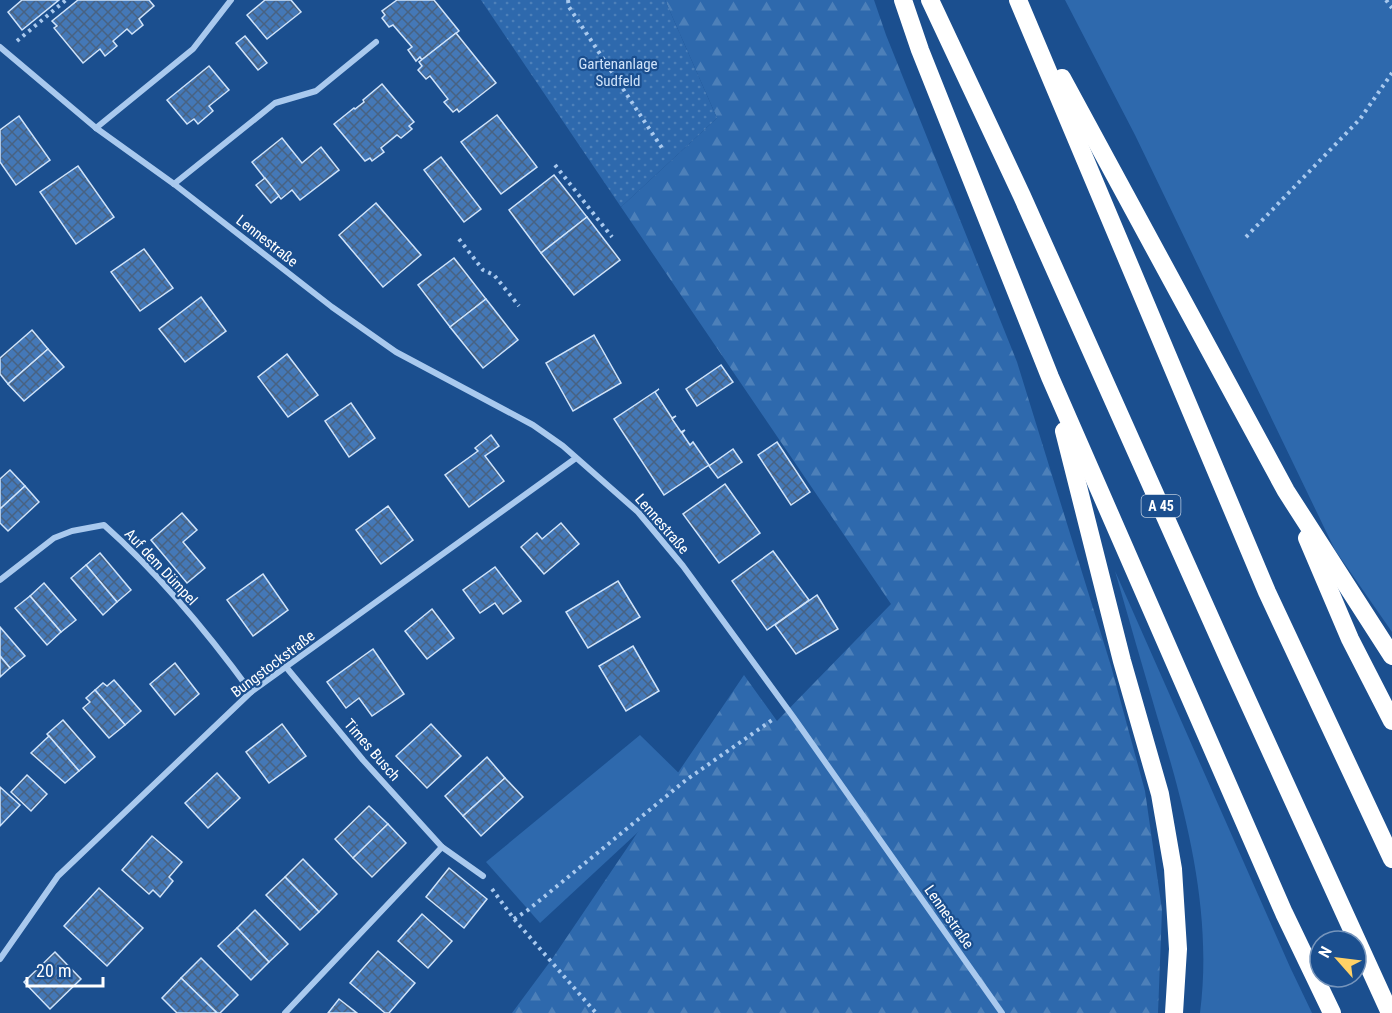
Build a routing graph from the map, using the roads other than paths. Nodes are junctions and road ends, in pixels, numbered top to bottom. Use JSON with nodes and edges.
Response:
{"nodes":[{"id":1,"x":231,"y":0,"type":"edge"},
{"id":2,"x":903,"y":0,"type":"edge"},
{"id":3,"x":930,"y":0,"type":"edge"},
{"id":4,"x":1019,"y":0,"type":"edge"},
{"id":5,"x":376,"y":42,"type":"dead end"},
{"id":6,"x":3,"y":49,"type":"edge"},
{"id":7,"x":96,"y":128,"type":"junction"},
{"id":8,"x":174,"y":184,"type":"junction"},
{"id":9,"x":1050,"y":376,"type":"junction"},
{"id":10,"x":576,"y":458,"type":"junction"},
{"id":11,"x":1286,"y":491,"type":"junction"},
{"id":12,"x":0,"y":580,"type":"edge"},
{"id":13,"x":1392,"y":656,"type":"edge"},
{"id":14,"x":286,"y":667,"type":"junction"},
{"id":15,"x":251,"y":692,"type":"junction"},
{"id":16,"x":1392,"y":721,"type":"edge"},
{"id":17,"x":442,"y":847,"type":"junction"},
{"id":18,"x":1392,"y":859,"type":"edge"},
{"id":19,"x":483,"y":876,"type":"road end"},
{"id":20,"x":0,"y":958,"type":"edge"},
{"id":21,"x":285,"y":1013,"type":"edge"},
{"id":22,"x":1002,"y":1013,"type":"edge"},
{"id":23,"x":1174,"y":1013,"type":"edge"},
{"id":24,"x":1332,"y":1013,"type":"edge"},
{"id":25,"x":1390,"y":1013,"type":"edge"}],
"edges":[{"from":1,"to":7,"type":"street"},
{"from":2,"to":9,"type":"highway"},
{"from":3,"to":25,"type":"highway","number":"A 45"},
{"from":4,"to":11,"type":"highway"},
{"from":4,"to":18,"type":"highway"},
{"from":5,"to":8,"type":"street"},
{"from":6,"to":7,"type":"street","name":"Lennestraße"},
{"from":7,"to":8,"type":"street","name":"Lennestraße"},
{"from":8,"to":10,"type":"street","name":"Lennestraße"},
{"from":9,"to":23,"type":"highway"},
{"from":9,"to":24,"type":"highway"},
{"from":10,"to":14,"type":"street","name":"Bungstockstraße"},
{"from":10,"to":22,"type":"street","name":"Lennestraße"},
{"from":11,"to":13,"type":"highway"},
{"from":11,"to":16,"type":"highway"},
{"from":12,"to":15,"type":"street","name":"Auf dem Dümpel"},
{"from":14,"to":15,"type":"street","name":"Bungstockstraße"},
{"from":14,"to":17,"type":"street","name":"Times Busch"},
{"from":15,"to":20,"type":"street","name":"Bungstockstraße"},
{"from":17,"to":19,"type":"street","name":"Times Busch"},
{"from":17,"to":21,"type":"street"}]}
